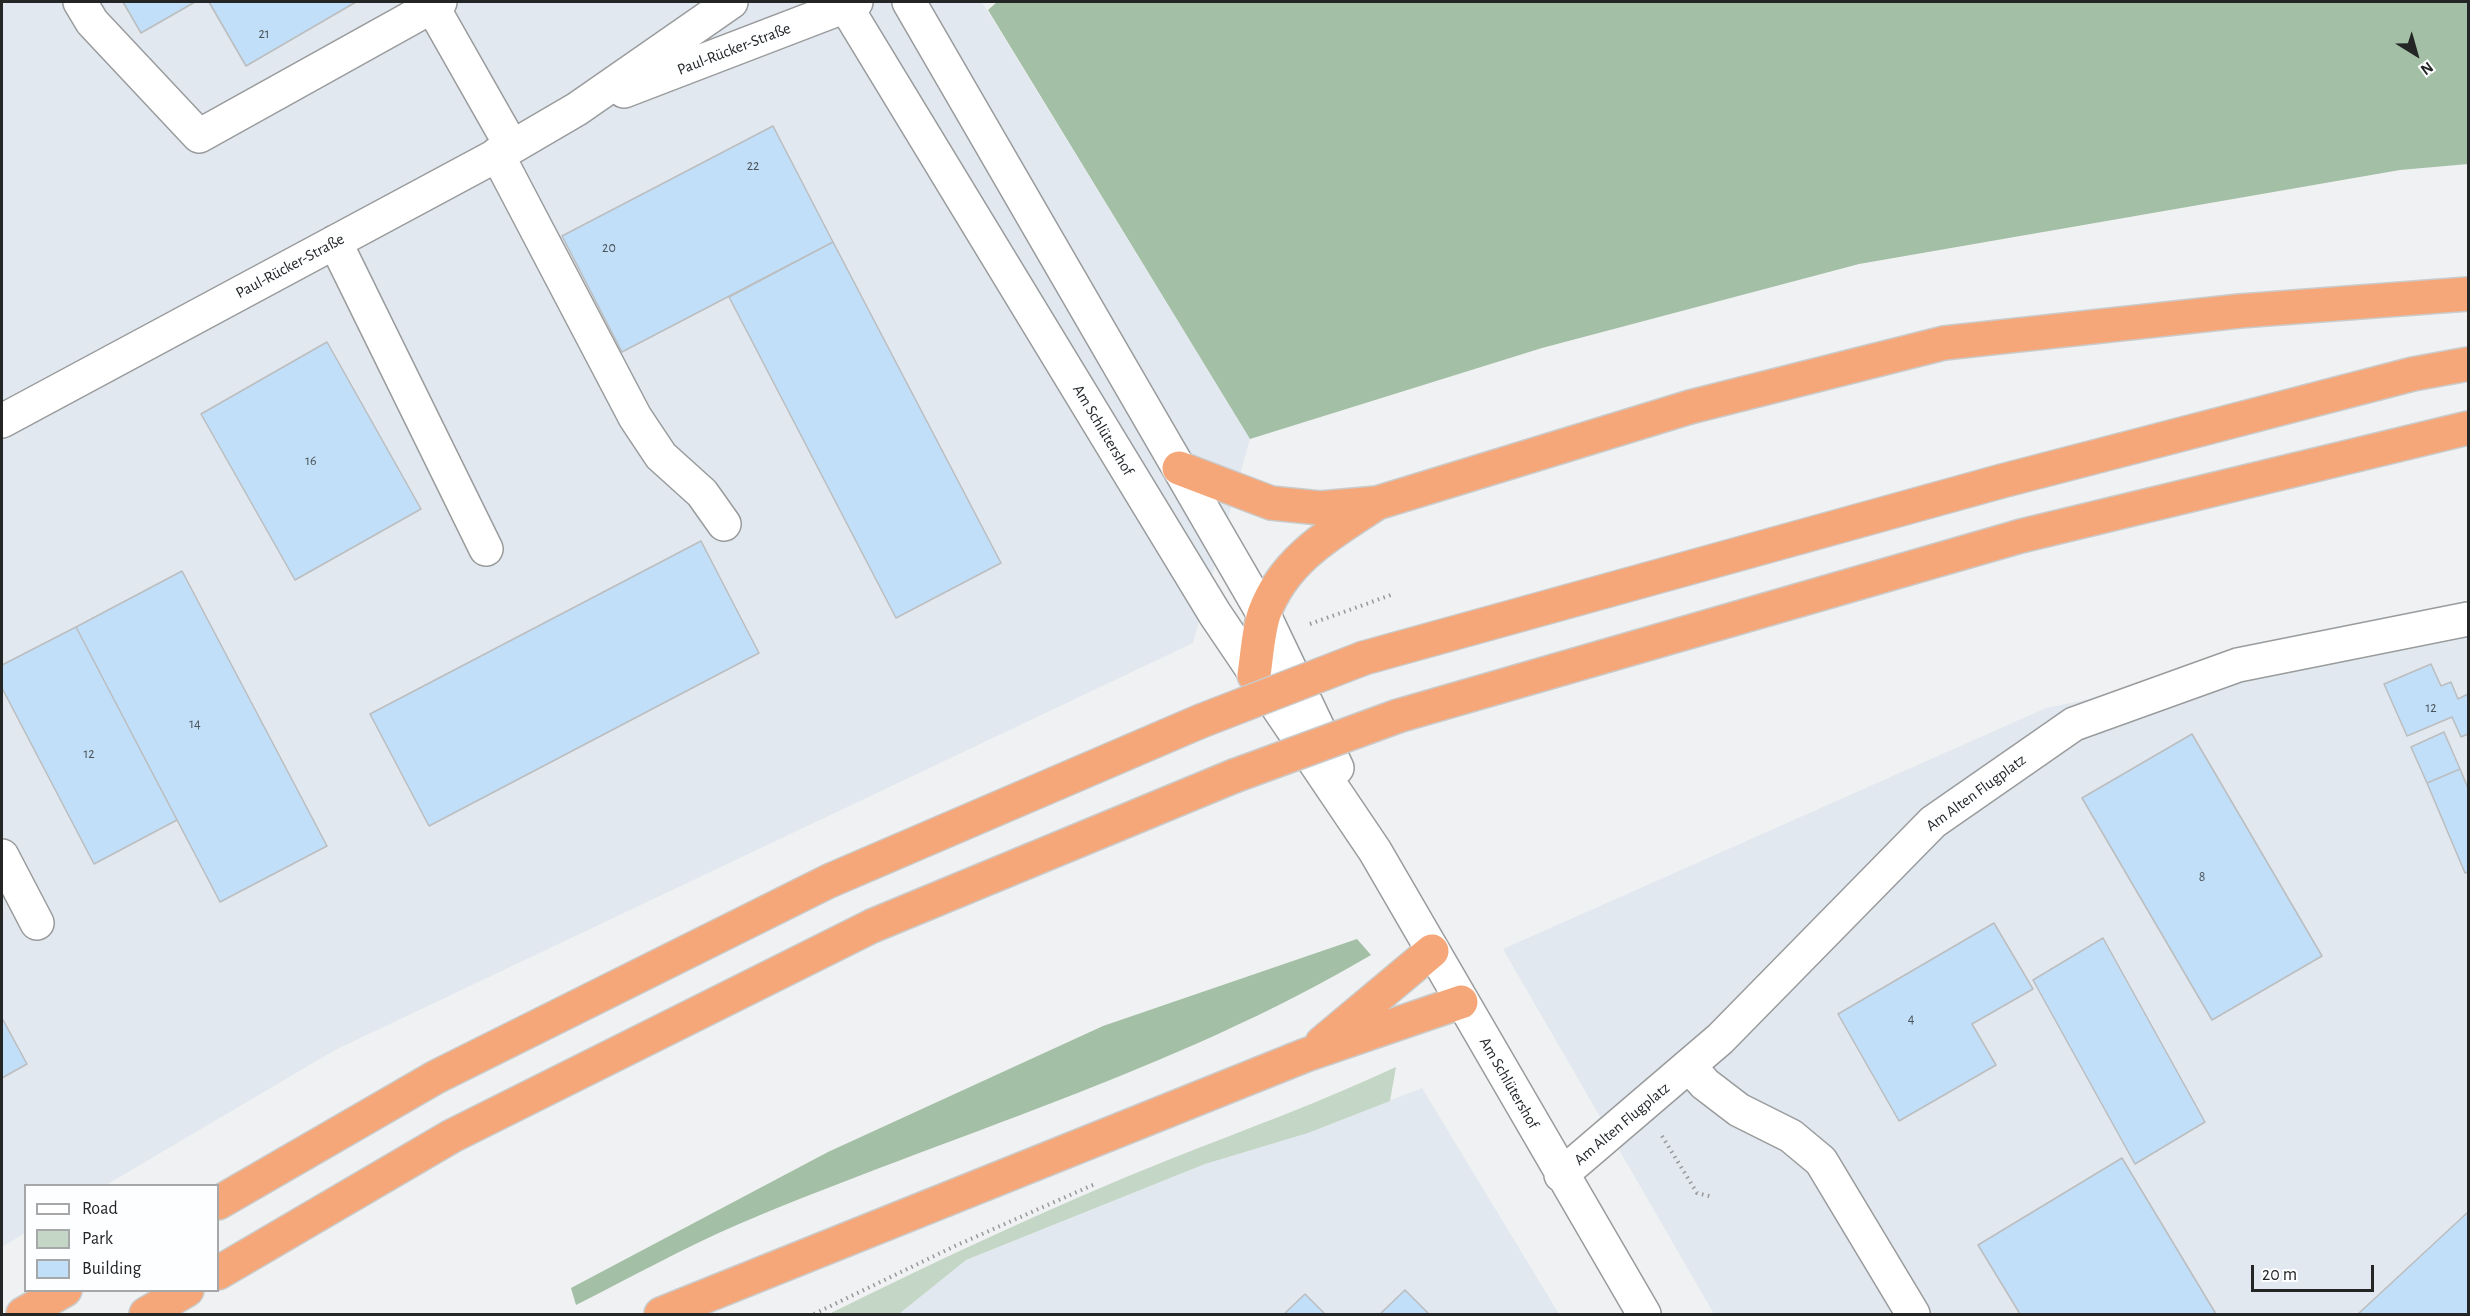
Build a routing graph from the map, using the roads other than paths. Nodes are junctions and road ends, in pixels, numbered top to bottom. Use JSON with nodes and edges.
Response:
{"nodes":[{"id":1,"x":80,"y":2,"type":"edge"},
{"id":2,"x":731,"y":2,"type":"edge"},
{"id":3,"x":909,"y":2,"type":"edge"},
{"id":4,"x":849,"y":3,"type":"edge"},
{"id":5,"x":436,"y":4,"type":"edge"},
{"id":6,"x":577,"y":109,"type":"junction"},
{"id":7,"x":505,"y":151,"type":"junction"},
{"id":8,"x":335,"y":242,"type":"junction"},
{"id":9,"x":2469,"y":294,"type":"edge"},
{"id":10,"x":2469,"y":363,"type":"edge"},
{"id":11,"x":2,"y":421,"type":"edge"},
{"id":12,"x":2469,"y":428,"type":"edge"},
{"id":13,"x":1179,"y":468,"type":"junction"},
{"id":14,"x":1377,"y":503,"type":"junction"},
{"id":15,"x":724,"y":524,"type":"dead end"},
{"id":16,"x":486,"y":549,"type":"dead end"},
{"id":17,"x":1264,"y":615,"type":"junction"},
{"id":18,"x":2469,"y":619,"type":"edge"},
{"id":19,"x":1254,"y":675,"type":"junction"},
{"id":20,"x":1375,"y":851,"type":"junction"},
{"id":21,"x":2,"y":856,"type":"edge"},
{"id":22,"x":37,"y":923,"type":"dead end"},
{"id":23,"x":1432,"y":951,"type":"junction"},
{"id":24,"x":1461,"y":1002,"type":"junction"},
{"id":25,"x":1306,"y":1055,"type":"junction"},
{"id":26,"x":1689,"y":1066,"type":"junction"},
{"id":27,"x":1561,"y":1175,"type":"junction"},
{"id":28,"x":219,"y":1202,"type":"edge"},
{"id":29,"x":219,"y":1272,"type":"edge"},
{"id":30,"x":62,"y":1292,"type":"edge"},
{"id":31,"x":184,"y":1292,"type":"edge"},
{"id":32,"x":23,"y":1314,"type":"edge"},
{"id":33,"x":146,"y":1314,"type":"edge"},
{"id":34,"x":661,"y":1314,"type":"edge"},
{"id":35,"x":1644,"y":1314,"type":"edge"},
{"id":36,"x":1913,"y":1314,"type":"edge"}],
"edges":[{"from":1,"to":5,"type":"street"},
{"from":2,"to":6,"type":"street","name":"Paul-Rücker-Straße"},
{"from":3,"to":13,"type":"street","name":"Am Schlütershof"},
{"from":4,"to":6,"type":"street","name":"Paul-Rücker-Straße"},
{"from":4,"to":19,"type":"street","name":"Am Schlütershof"},
{"from":5,"to":7,"type":"street"},
{"from":6,"to":7,"type":"street","name":"Paul-Rücker-Straße"},
{"from":7,"to":8,"type":"street","name":"Paul-Rücker-Straße"},
{"from":7,"to":15,"type":"street"},
{"from":8,"to":11,"type":"street","name":"Paul-Rücker-Straße"},
{"from":8,"to":16,"type":"street"},
{"from":9,"to":14,"type":"highway"},
{"from":10,"to":28,"type":"highway","bridge":true},
{"from":12,"to":29,"type":"highway","bridge":true},
{"from":13,"to":14,"type":"highway"},
{"from":13,"to":17,"type":"street","name":"Am Schlütershof"},
{"from":14,"to":17,"type":"highway"},
{"from":17,"to":19,"type":"highway"},
{"from":17,"to":20,"type":"street","name":"Am Schlütershof"},
{"from":18,"to":26,"type":"street","name":"Am Alten Flugplatz"},
{"from":19,"to":20,"type":"street","name":"Am Schlütershof"},
{"from":20,"to":23,"type":"street","name":"Am Schlütershof"},
{"from":21,"to":22,"type":"street"},
{"from":23,"to":24,"type":"street","name":"Am Schlütershof"},
{"from":23,"to":25,"type":"highway"},
{"from":24,"to":25,"type":"highway"},
{"from":24,"to":27,"type":"street","name":"Am Schlütershof"},
{"from":25,"to":34,"type":"highway"},
{"from":26,"to":27,"type":"street","name":"Am Alten Flugplatz"},
{"from":26,"to":36,"type":"street"},
{"from":27,"to":35,"type":"street","name":"Am Schlütershof"},
{"from":30,"to":32,"type":"highway"},
{"from":31,"to":33,"type":"highway"}]}
